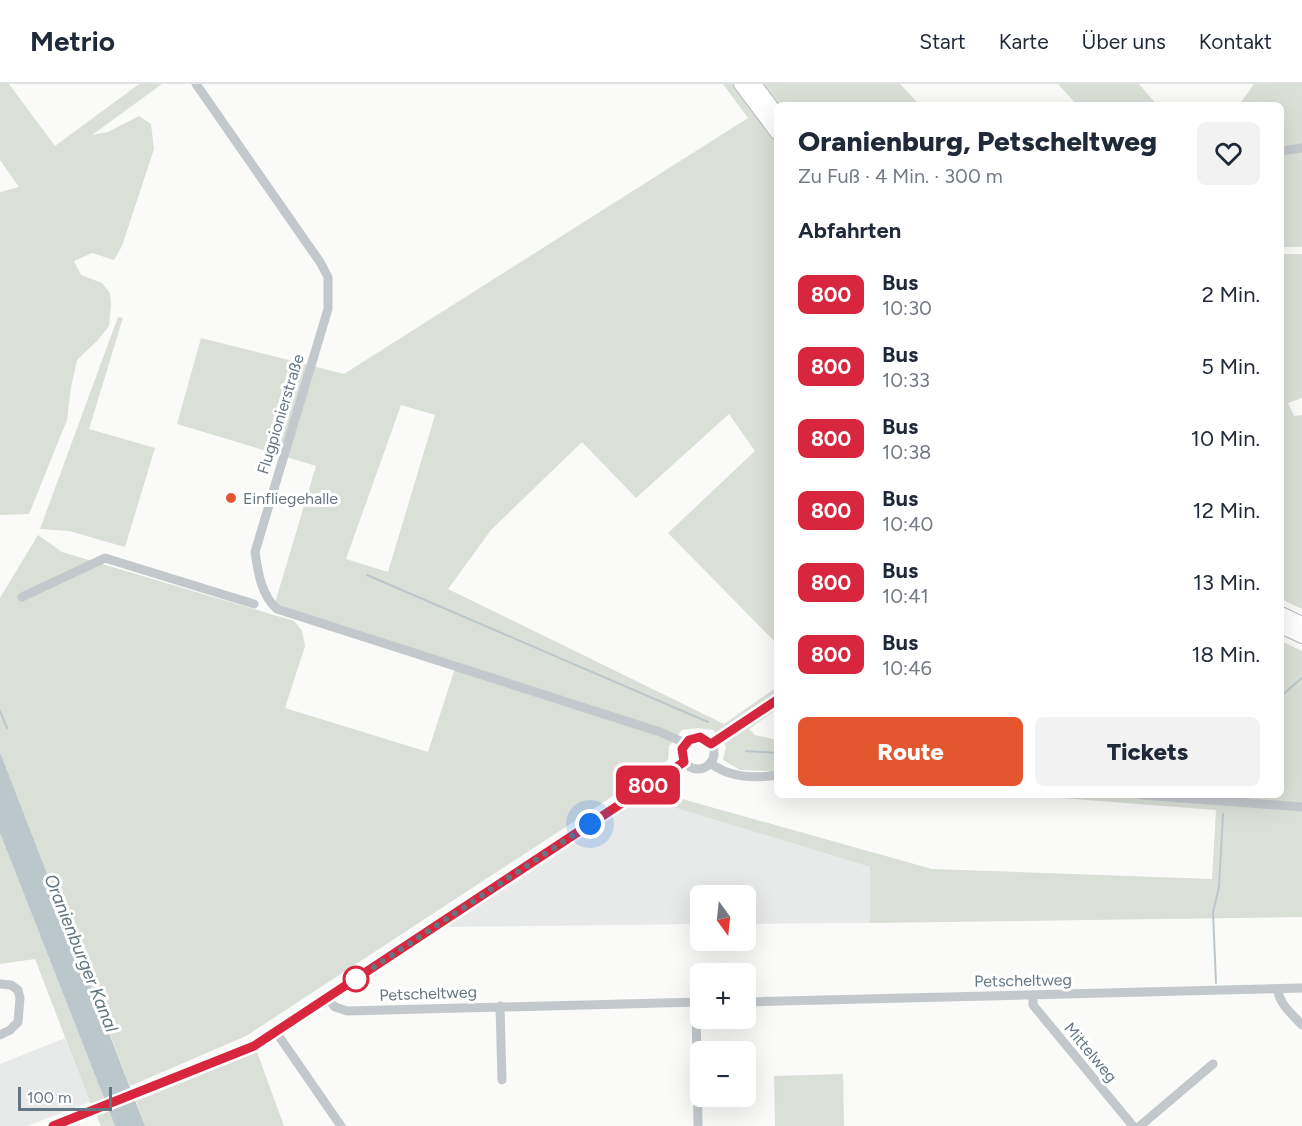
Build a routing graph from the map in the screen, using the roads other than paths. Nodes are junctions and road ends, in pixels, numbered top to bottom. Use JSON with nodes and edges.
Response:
{"nodes":[{"id":1,"x":196,"y":84,"type":"edge"},
{"id":2,"x":741,"y":84,"type":"edge"},
{"id":3,"x":754,"y":84,"type":"edge"},
{"id":4,"x":774,"y":111,"type":"edge"},
{"id":5,"x":774,"y":128,"type":"edge"},
{"id":6,"x":1302,"y":148,"type":"edge"},
{"id":7,"x":1284,"y":151,"type":"edge"},
{"id":8,"x":22,"y":597,"type":"dead end"},
{"id":9,"x":254,"y":604,"type":"dead end"},
{"id":10,"x":1284,"y":615,"type":"edge"},
{"id":11,"x":1302,"y":624,"type":"edge"},
{"id":12,"x":1284,"y":627,"type":"edge"},
{"id":13,"x":1302,"y":636,"type":"edge"},
{"id":14,"x":774,"y":702,"type":"edge"},
{"id":15,"x":685,"y":743,"type":"junction"},
{"id":16,"x":711,"y":744,"type":"junction"},
{"id":17,"x":684,"y":762,"type":"junction"},
{"id":18,"x":710,"y":763,"type":"junction"},
{"id":19,"x":774,"y":775,"type":"edge"},
{"id":20,"x":1182,"y":798,"type":"edge"},
{"id":21,"x":1302,"y":807,"type":"edge"},
{"id":22,"x":0,"y":984,"type":"edge"},
{"id":23,"x":1302,"y":988,"type":"edge"},
{"id":24,"x":1278,"y":989,"type":"junction"},
{"id":25,"x":1033,"y":995,"type":"junction"},
{"id":26,"x":327,"y":998,"type":"junction"},
{"id":27,"x":756,"y":1002,"type":"edge"},
{"id":28,"x":690,"y":1003,"type":"edge"},
{"id":29,"x":500,"y":1006,"type":"junction"},
{"id":30,"x":1302,"y":1025,"type":"edge"},
{"id":31,"x":698,"y":1029,"type":"edge"},
{"id":32,"x":276,"y":1032,"type":"junction"},
{"id":33,"x":0,"y":1035,"type":"edge"},
{"id":34,"x":1213,"y":1064,"type":"dead end"},
{"id":35,"x":502,"y":1080,"type":"dead end"},
{"id":36,"x":53,"y":1126,"type":"edge"},
{"id":37,"x":341,"y":1126,"type":"edge"},
{"id":38,"x":698,"y":1126,"type":"edge"},
{"id":39,"x":1133,"y":1126,"type":"edge"},
{"id":40,"x":1140,"y":1126,"type":"edge"}],
"edges":[{"from":1,"to":15,"type":"street","name":"Flugpionierstraße"},
{"from":2,"to":5,"type":"highway"},
{"from":3,"to":4,"type":"highway"},
{"from":6,"to":7,"type":"street"},
{"from":8,"to":9,"type":"street"},
{"from":10,"to":11,"type":"highway"},
{"from":12,"to":13,"type":"highway"},
{"from":14,"to":16,"type":"street"},
{"from":15,"to":16,"type":"street"},
{"from":15,"to":17,"type":"street"},
{"from":16,"to":18,"type":"street"},
{"from":17,"to":18,"type":"street"},
{"from":17,"to":26,"type":"street"},
{"from":18,"to":19,"type":"street"},
{"from":20,"to":21,"type":"street"},
{"from":22,"to":33,"type":"street"},
{"from":23,"to":24,"type":"street","name":"Petscheltweg"},
{"from":24,"to":25,"type":"street","name":"Petscheltweg"},
{"from":24,"to":30,"type":"street"},
{"from":25,"to":27,"type":"street","name":"Petscheltweg"},
{"from":25,"to":39,"type":"street","name":"Mittelweg"},
{"from":26,"to":29,"type":"street","name":"Petscheltweg"},
{"from":26,"to":32,"type":"street"},
{"from":28,"to":29,"type":"street","name":"Petscheltweg"},
{"from":29,"to":35,"type":"street","name":"Petscheltweg"},
{"from":31,"to":38,"type":"street"},
{"from":32,"to":36,"type":"street"},
{"from":32,"to":37,"type":"street"},
{"from":34,"to":40,"type":"street"}]}
